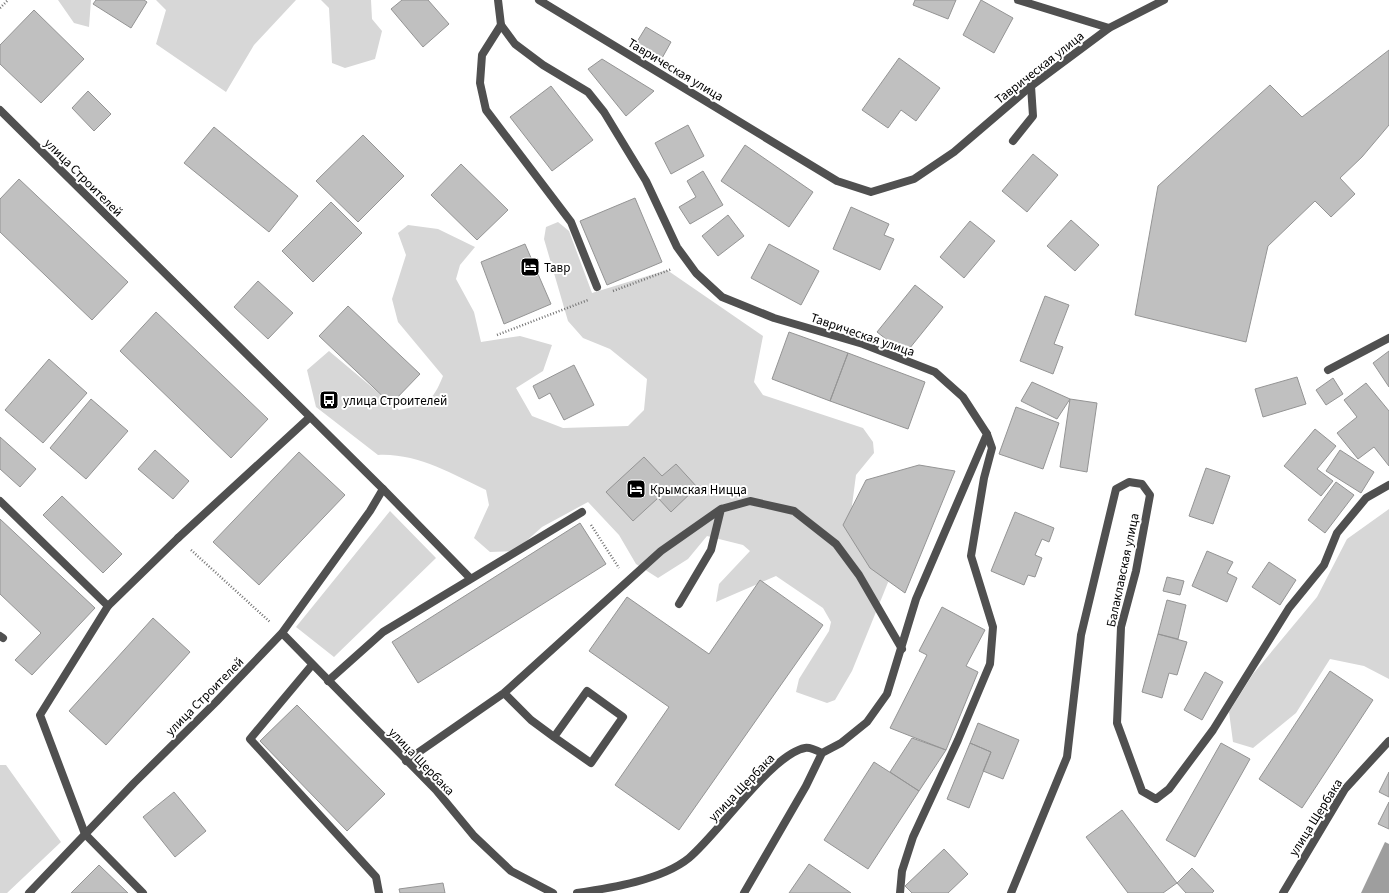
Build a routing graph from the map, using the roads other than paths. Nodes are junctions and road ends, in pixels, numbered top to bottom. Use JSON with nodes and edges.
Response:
{"nodes":[{"id":1,"x":498,"y":0,"type":"edge"},
{"id":2,"x":539,"y":0,"type":"edge"},
{"id":3,"x":1018,"y":0,"type":"edge"},
{"id":4,"x":1164,"y":0,"type":"edge"},
{"id":5,"x":501,"y":25,"type":"junction"},
{"id":6,"x":1109,"y":28,"type":"junction"},
{"id":7,"x":1031,"y":86,"type":"junction"},
{"id":8,"x":0,"y":110,"type":"edge"},
{"id":9,"x":1013,"y":141,"type":"dead end"},
{"id":10,"x":597,"y":287,"type":"dead end"},
{"id":11,"x":1389,"y":338,"type":"edge"},
{"id":12,"x":1328,"y":370,"type":"dead end"},
{"id":13,"x":310,"y":417,"type":"junction"},
{"id":14,"x":987,"y":434,"type":"junction"},
{"id":15,"x":1389,"y":485,"type":"edge"},
{"id":16,"x":384,"y":489,"type":"junction"},
{"id":17,"x":0,"y":501,"type":"edge"},
{"id":18,"x":721,"y":509,"type":"junction"},
{"id":19,"x":582,"y":512,"type":"road end"},
{"id":20,"x":470,"y":579,"type":"junction"},
{"id":21,"x":679,"y":604,"type":"dead end"},
{"id":22,"x":108,"y":606,"type":"junction"},
{"id":23,"x":282,"y":633,"type":"junction"},
{"id":24,"x":902,"y":649,"type":"junction"},
{"id":25,"x":312,"y":665,"type":"junction"},
{"id":26,"x":328,"y":681,"type":"junction"},
{"id":27,"x":504,"y":693,"type":"junction"},
{"id":28,"x":554,"y":737,"type":"junction"},
{"id":29,"x":1389,"y":741,"type":"edge"},
{"id":30,"x":822,"y":753,"type":"junction"},
{"id":31,"x":406,"y":761,"type":"junction"},
{"id":32,"x":85,"y":834,"type":"junction"},
{"id":33,"x":29,"y":893,"type":"edge"},
{"id":34,"x":143,"y":893,"type":"edge"},
{"id":35,"x":379,"y":893,"type":"edge"},
{"id":36,"x":553,"y":893,"type":"edge"},
{"id":37,"x":577,"y":893,"type":"edge"},
{"id":38,"x":744,"y":893,"type":"edge"},
{"id":39,"x":900,"y":893,"type":"edge"},
{"id":40,"x":1011,"y":893,"type":"edge"},
{"id":41,"x":1283,"y":893,"type":"edge"}],
"edges":[{"from":1,"to":5,"type":"street","name":"Таврическая улица"},
{"from":2,"to":7,"type":"street","name":"Таврическая улица"},
{"from":3,"to":6,"type":"street"},
{"from":4,"to":6,"type":"street","name":"Таврическая улица"},
{"from":5,"to":10,"type":"street"},
{"from":5,"to":14,"type":"street","name":"Таврическая улица"},
{"from":6,"to":7,"type":"street","name":"Таврическая улица"},
{"from":7,"to":9,"type":"street"},
{"from":8,"to":13,"type":"street","name":"улица Строителей"},
{"from":11,"to":12,"type":"street"},
{"from":13,"to":16,"type":"street","name":"улица Строителей"},
{"from":13,"to":22,"type":"street"},
{"from":14,"to":24,"type":"street"},
{"from":14,"to":39,"type":"street"},
{"from":15,"to":40,"type":"street","name":"Балаклавская улица"},
{"from":16,"to":20,"type":"street"},
{"from":16,"to":23,"type":"street","name":"улица Строителей"},
{"from":17,"to":22,"type":"street"},
{"from":18,"to":21,"type":"street"},
{"from":18,"to":24,"type":"street"},
{"from":18,"to":27,"type":"street"},
{"from":19,"to":20,"type":"street"},
{"from":20,"to":26,"type":"street"},
{"from":22,"to":32,"type":"street"},
{"from":23,"to":25,"type":"street","name":"улица Щербака"},
{"from":23,"to":32,"type":"street","name":"улица Строителей"},
{"from":24,"to":30,"type":"street"},
{"from":25,"to":26,"type":"street","name":"улица Щербака"},
{"from":25,"to":35,"type":"street"},
{"from":26,"to":31,"type":"street","name":"улица Щербака"},
{"from":27,"to":28,"type":"street"},
{"from":27,"to":31,"type":"street"},
{"from":28,"to":28,"type":"street"},
{"from":29,"to":41,"type":"street","name":"улица Щербака"},
{"from":30,"to":37,"type":"street","name":"улица Щербака"},
{"from":30,"to":38,"type":"street"},
{"from":31,"to":36,"type":"street","name":"улица Щербака"},
{"from":32,"to":33,"type":"street","name":"улица Строителей"},
{"from":32,"to":34,"type":"street"}]}
